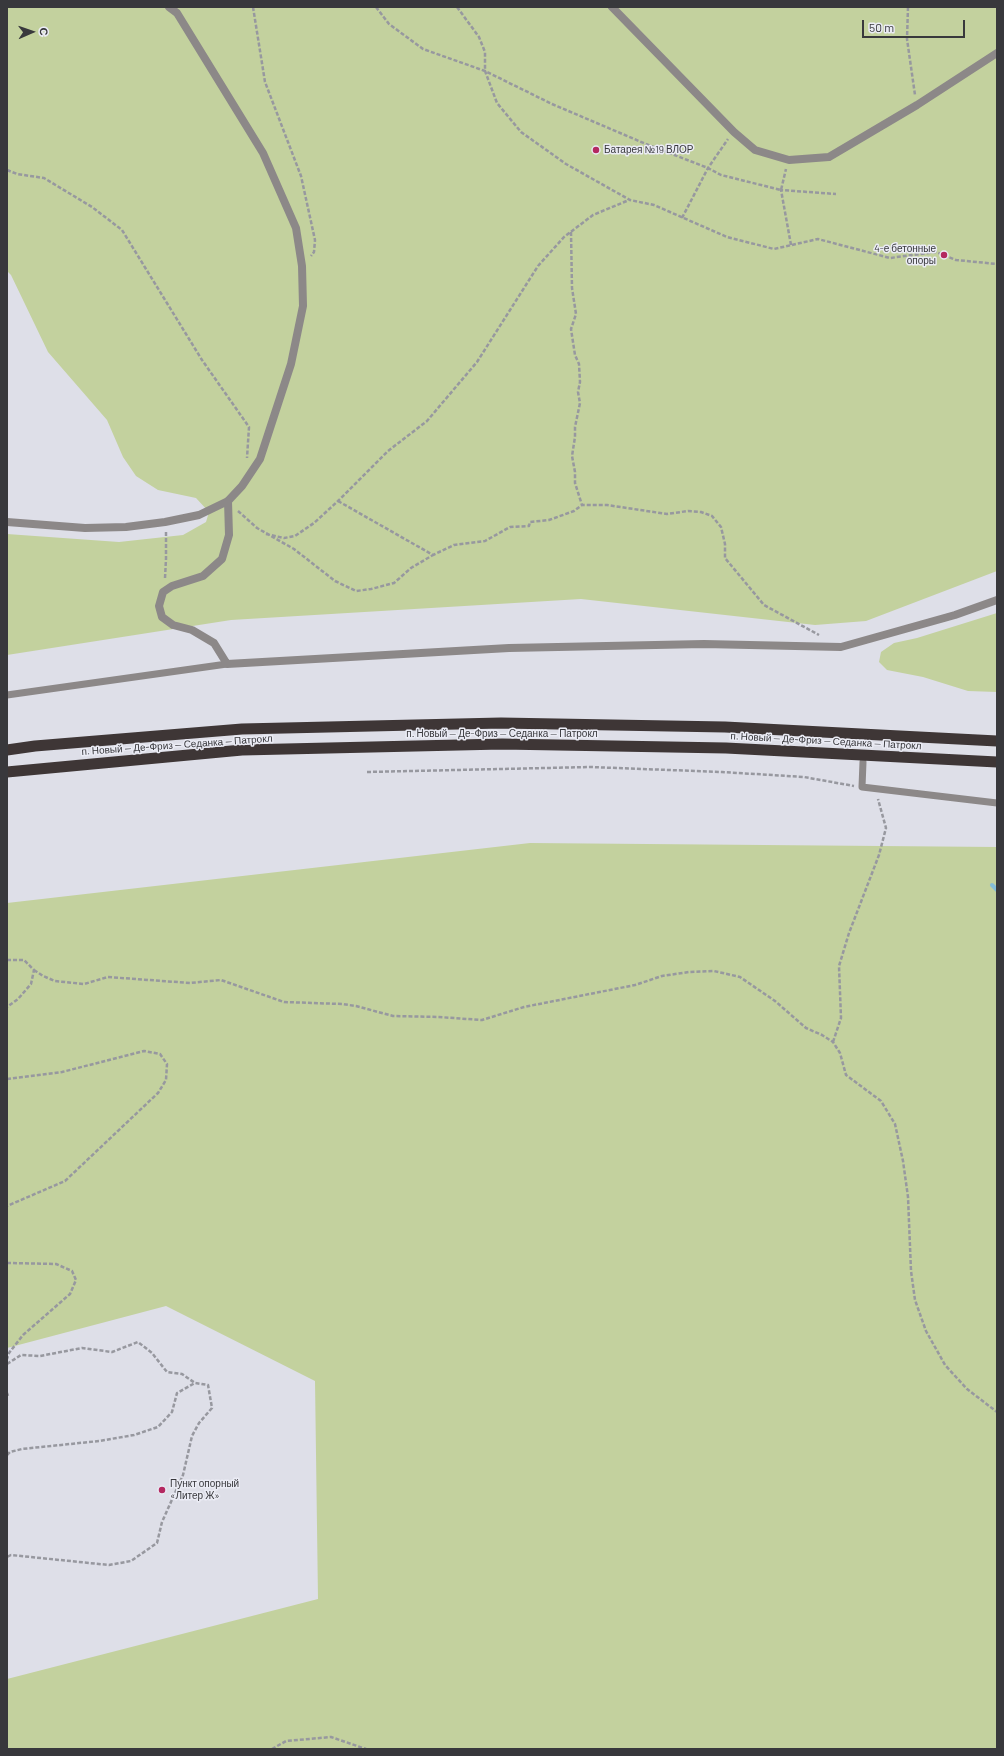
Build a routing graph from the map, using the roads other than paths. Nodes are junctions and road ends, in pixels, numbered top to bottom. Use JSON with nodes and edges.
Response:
{"nodes":[{"id":1,"x":169,"y":7,"type":"edge"},
{"id":2,"x":612,"y":7,"type":"edge"},
{"id":3,"x":997,"y":53,"type":"edge"},
{"id":4,"x":228,"y":501,"type":"junction"},
{"id":5,"x":7,"y":522,"type":"edge"},
{"id":6,"x":997,"y":600,"type":"edge"},
{"id":7,"x":227,"y":664,"type":"junction"},
{"id":8,"x":7,"y":695,"type":"edge"},
{"id":9,"x":997,"y":741,"type":"edge"},
{"id":10,"x":7,"y":750,"type":"edge"},
{"id":11,"x":863,"y":762,"type":"dead end"},
{"id":12,"x":997,"y":762,"type":"edge"},
{"id":13,"x":7,"y":772,"type":"edge"},
{"id":14,"x":997,"y":803,"type":"edge"}],
"edges":[{"from":1,"to":4,"type":"street"},
{"from":2,"to":3,"type":"street"},
{"from":4,"to":5,"type":"street"},
{"from":4,"to":7,"type":"street"},
{"from":6,"to":7,"type":"street"},
{"from":7,"to":8,"type":"lane"},
{"from":9,"to":10,"type":"highway","name":"п. Новый — Де-Фриз — Седанка — Патрокл"},
{"from":11,"to":14,"type":"lane"},
{"from":12,"to":13,"type":"highway","name":"п. Новый — Де-Фриз — Седанка — Патрокл"}]}
